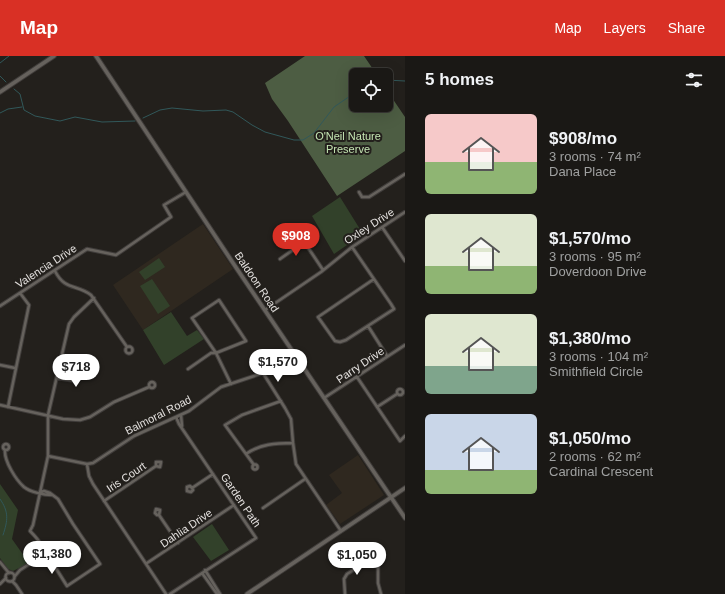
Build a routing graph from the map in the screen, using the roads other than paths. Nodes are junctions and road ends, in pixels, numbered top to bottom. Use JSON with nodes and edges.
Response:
{"nodes":[{"id":1,"x":54,"y":56,"type":"edge"},
{"id":2,"x":96,"y":56,"type":"edge"},
{"id":3,"x":0,"y":92,"type":"edge"},
{"id":4,"x":405,"y":174,"type":"edge"},
{"id":5,"x":186,"y":191,"type":"junction"},
{"id":6,"x":358,"y":192,"type":"dead end"},
{"id":7,"x":405,"y":212,"type":"edge"},
{"id":8,"x":382,"y":227,"type":"junction"},
{"id":9,"x":295,"y":228,"type":"dead end"},
{"id":10,"x":304,"y":242,"type":"junction"},
{"id":11,"x":352,"y":247,"type":"junction"},
{"id":12,"x":280,"y":259,"type":"dead end"},
{"id":13,"x":405,"y":261,"type":"edge"},
{"id":14,"x":323,"y":270,"type":"junction"},
{"id":15,"x":55,"y":271,"type":"junction"},
{"id":16,"x":374,"y":279,"type":"junction"},
{"id":17,"x":20,"y":293,"type":"junction"},
{"id":18,"x":94,"y":298,"type":"junction"},
{"id":19,"x":0,"y":306,"type":"edge"},
{"id":20,"x":265,"y":310,"type":"junction"},
{"id":21,"x":368,"y":326,"type":"junction"},
{"id":22,"x":405,"y":345,"type":"edge"},
{"id":23,"x":127,"y":348,"type":"dead end"},
{"id":24,"x":293,"y":351,"type":"junction"},
{"id":25,"x":216,"y":353,"type":"junction"},
{"id":26,"x":387,"y":356,"type":"junction"},
{"id":27,"x":0,"y":365,"type":"edge"},
{"id":28,"x":15,"y":368,"type":"junction"},
{"id":29,"x":188,"y":369,"type":"dead end"},
{"id":30,"x":90,"y":372,"type":"dead end"},
{"id":31,"x":263,"y":373,"type":"junction"},
{"id":32,"x":357,"y":377,"type":"junction"},
{"id":33,"x":57,"y":378,"type":"junction"},
{"id":34,"x":231,"y":384,"type":"junction"},
{"id":35,"x":149,"y":387,"type":"dead end"},
{"id":36,"x":397,"y":394,"type":"dead end"},
{"id":37,"x":324,"y":398,"type":"junction"},
{"id":38,"x":281,"y":401,"type":"junction"},
{"id":39,"x":0,"y":405,"type":"edge"},
{"id":40,"x":8,"y":407,"type":"junction"},
{"id":41,"x":377,"y":407,"type":"junction"},
{"id":42,"x":181,"y":414,"type":"junction"},
{"id":43,"x":48,"y":416,"type":"junction"},
{"id":44,"x":176,"y":417,"type":"junction"},
{"id":45,"x":182,"y":426,"type":"junction"},
{"id":46,"x":405,"y":436,"type":"edge"},
{"id":47,"x":292,"y":442,"type":"junction"},
{"id":48,"x":5,"y":450,"type":"dead end"},
{"id":49,"x":246,"y":454,"type":"junction"},
{"id":50,"x":48,"y":456,"type":"junction"},
{"id":51,"x":87,"y":464,"type":"junction"},
{"id":52,"x":254,"y":465,"type":"dead end"},
{"id":53,"x":156,"y":466,"type":"dead end"},
{"id":54,"x":213,"y":474,"type":"junction"},
{"id":55,"x":305,"y":479,"type":"junction"},
{"id":56,"x":192,"y":488,"type":"dead end"},
{"id":57,"x":405,"y":488,"type":"edge"},
{"id":58,"x":40,"y":492,"type":"junction"},
{"id":59,"x":391,"y":498,"type":"junction"},
{"id":60,"x":104,"y":501,"type":"junction"},
{"id":61,"x":234,"y":505,"type":"junction"},
{"id":62,"x":263,"y":508,"type":"dead end"},
{"id":63,"x":159,"y":515,"type":"dead end"},
{"id":64,"x":405,"y":518,"type":"edge"},
{"id":65,"x":341,"y":531,"type":"junction"},
{"id":66,"x":178,"y":543,"type":"junction"},
{"id":67,"x":46,"y":553,"type":"junction"},
{"id":68,"x":0,"y":562,"type":"edge"},
{"id":69,"x":147,"y":563,"type":"junction"},
{"id":70,"x":4,"y":568,"type":"junction"},
{"id":71,"x":20,"y":570,"type":"junction"},
{"id":72,"x":205,"y":570,"type":"junction"},
{"id":73,"x":10,"y":573,"type":"junction"},
{"id":74,"x":202,"y":573,"type":"junction"},
{"id":75,"x":6,"y":577,"type":"junction"},
{"id":76,"x":15,"y":577,"type":"junction"},
{"id":77,"x":10,"y":581,"type":"junction"},
{"id":78,"x":1,"y":584,"type":"edge"},
{"id":79,"x":16,"y":585,"type":"junction"},
{"id":80,"x":22,"y":594,"type":"edge"},
{"id":81,"x":166,"y":594,"type":"edge"},
{"id":82,"x":170,"y":594,"type":"edge"},
{"id":83,"x":217,"y":594,"type":"edge"},
{"id":84,"x":220,"y":594,"type":"edge"},
{"id":85,"x":247,"y":594,"type":"edge"},
{"id":86,"x":345,"y":594,"type":"edge"},
{"id":87,"x":381,"y":594,"type":"edge"}],
"edges":[{"from":1,"to":3,"type":"street"},
{"from":2,"to":5,"type":"street","name":"Baldoon Road"},
{"from":4,"to":6,"type":"street"},
{"from":5,"to":15,"type":"street","name":"Valencia Drive"},
{"from":5,"to":20,"type":"street","name":"Baldoon Road"},
{"from":7,"to":8,"type":"street","name":"Oxley Drive"},
{"from":8,"to":11,"type":"street","name":"Oxley Drive"},
{"from":8,"to":13,"type":"street"},
{"from":9,"to":10,"type":"street"},
{"from":10,"to":12,"type":"street"},
{"from":10,"to":14,"type":"street"},
{"from":11,"to":14,"type":"street","name":"Oxley Drive"},
{"from":11,"to":16,"type":"street"},
{"from":14,"to":20,"type":"street","name":"Oxley Drive"},
{"from":15,"to":17,"type":"street","name":"Valencia Drive"},
{"from":15,"to":18,"type":"street"},
{"from":16,"to":21,"type":"street"},
{"from":16,"to":21,"type":"street"},
{"from":17,"to":19,"type":"street","name":"Valencia Drive"},
{"from":17,"to":28,"type":"street"},
{"from":18,"to":23,"type":"street"},
{"from":18,"to":33,"type":"street"},
{"from":20,"to":24,"type":"street","name":"Baldoon Road"},
{"from":21,"to":26,"type":"street"},
{"from":22,"to":26,"type":"street","name":"Parry Drive"},
{"from":24,"to":31,"type":"street","name":"Balmoral Road"},
{"from":24,"to":37,"type":"street","name":"Baldoon Road"},
{"from":25,"to":25,"type":"street"},
{"from":25,"to":29,"type":"street"},
{"from":25,"to":34,"type":"street"},
{"from":26,"to":32,"type":"street","name":"Parry Drive"},
{"from":27,"to":28,"type":"street"},
{"from":28,"to":40,"type":"street"},
{"from":30,"to":33,"type":"street"},
{"from":31,"to":34,"type":"street","name":"Balmoral Road"},
{"from":31,"to":38,"type":"street"},
{"from":32,"to":37,"type":"street","name":"Parry Drive"},
{"from":32,"to":41,"type":"street"},
{"from":33,"to":43,"type":"street"},
{"from":34,"to":42,"type":"street","name":"Balmoral Road"},
{"from":35,"to":43,"type":"street"},
{"from":36,"to":41,"type":"street"},
{"from":37,"to":59,"type":"street","name":"Baldoon Road"},
{"from":38,"to":47,"type":"street"},
{"from":38,"to":49,"type":"street"},
{"from":39,"to":40,"type":"street"},
{"from":40,"to":43,"type":"street"},
{"from":41,"to":46,"type":"street"},
{"from":42,"to":44,"type":"street","name":"Balmoral Road"},
{"from":42,"to":45,"type":"street","name":"Garden Path"},
{"from":43,"to":50,"type":"street"},
{"from":44,"to":45,"type":"street","name":"Garden Path"},
{"from":44,"to":51,"type":"street","name":"Balmoral Road"},
{"from":45,"to":54,"type":"street","name":"Garden Path"},
{"from":47,"to":49,"type":"street"},
{"from":47,"to":55,"type":"street"},
{"from":48,"to":58,"type":"street"},
{"from":49,"to":52,"type":"street"},
{"from":50,"to":51,"type":"street"},
{"from":50,"to":58,"type":"street"},
{"from":51,"to":60,"type":"street"},
{"from":53,"to":60,"type":"street","name":"Iris Court"},
{"from":54,"to":56,"type":"street"},
{"from":54,"to":61,"type":"street","name":"Garden Path"},
{"from":55,"to":62,"type":"street"},
{"from":55,"to":65,"type":"street"},
{"from":57,"to":59,"type":"street"},
{"from":58,"to":67,"type":"street"},
{"from":58,"to":67,"type":"street"},
{"from":59,"to":64,"type":"street","name":"Baldoon Road"},
{"from":59,"to":65,"type":"street"},
{"from":60,"to":69,"type":"street"},
{"from":61,"to":66,"type":"street","name":"Dahlia Drive"},
{"from":61,"to":72,"type":"street","name":"Garden Path"},
{"from":63,"to":66,"type":"street"},
{"from":65,"to":85,"type":"street"},
{"from":66,"to":69,"type":"street","name":"Dahlia Drive"},
{"from":67,"to":71,"type":"street"},
{"from":68,"to":70,"type":"street"},
{"from":69,"to":81,"type":"street"},
{"from":70,"to":73,"type":"street"},
{"from":70,"to":75,"type":"street"},
{"from":71,"to":73,"type":"street"},
{"from":71,"to":76,"type":"street"},
{"from":72,"to":74,"type":"street","name":"Garden Path"},
{"from":72,"to":84,"type":"street"},
{"from":73,"to":75,"type":"street"},
{"from":73,"to":76,"type":"street"},
{"from":74,"to":82,"type":"street","name":"Garden Path"},
{"from":74,"to":83,"type":"street"},
{"from":75,"to":77,"type":"street"},
{"from":75,"to":78,"type":"street"},
{"from":76,"to":77,"type":"street"},
{"from":76,"to":79,"type":"street"},
{"from":77,"to":78,"type":"street"},
{"from":77,"to":79,"type":"street"},
{"from":79,"to":80,"type":"street"},
{"from":86,"to":87,"type":"street"}]}
